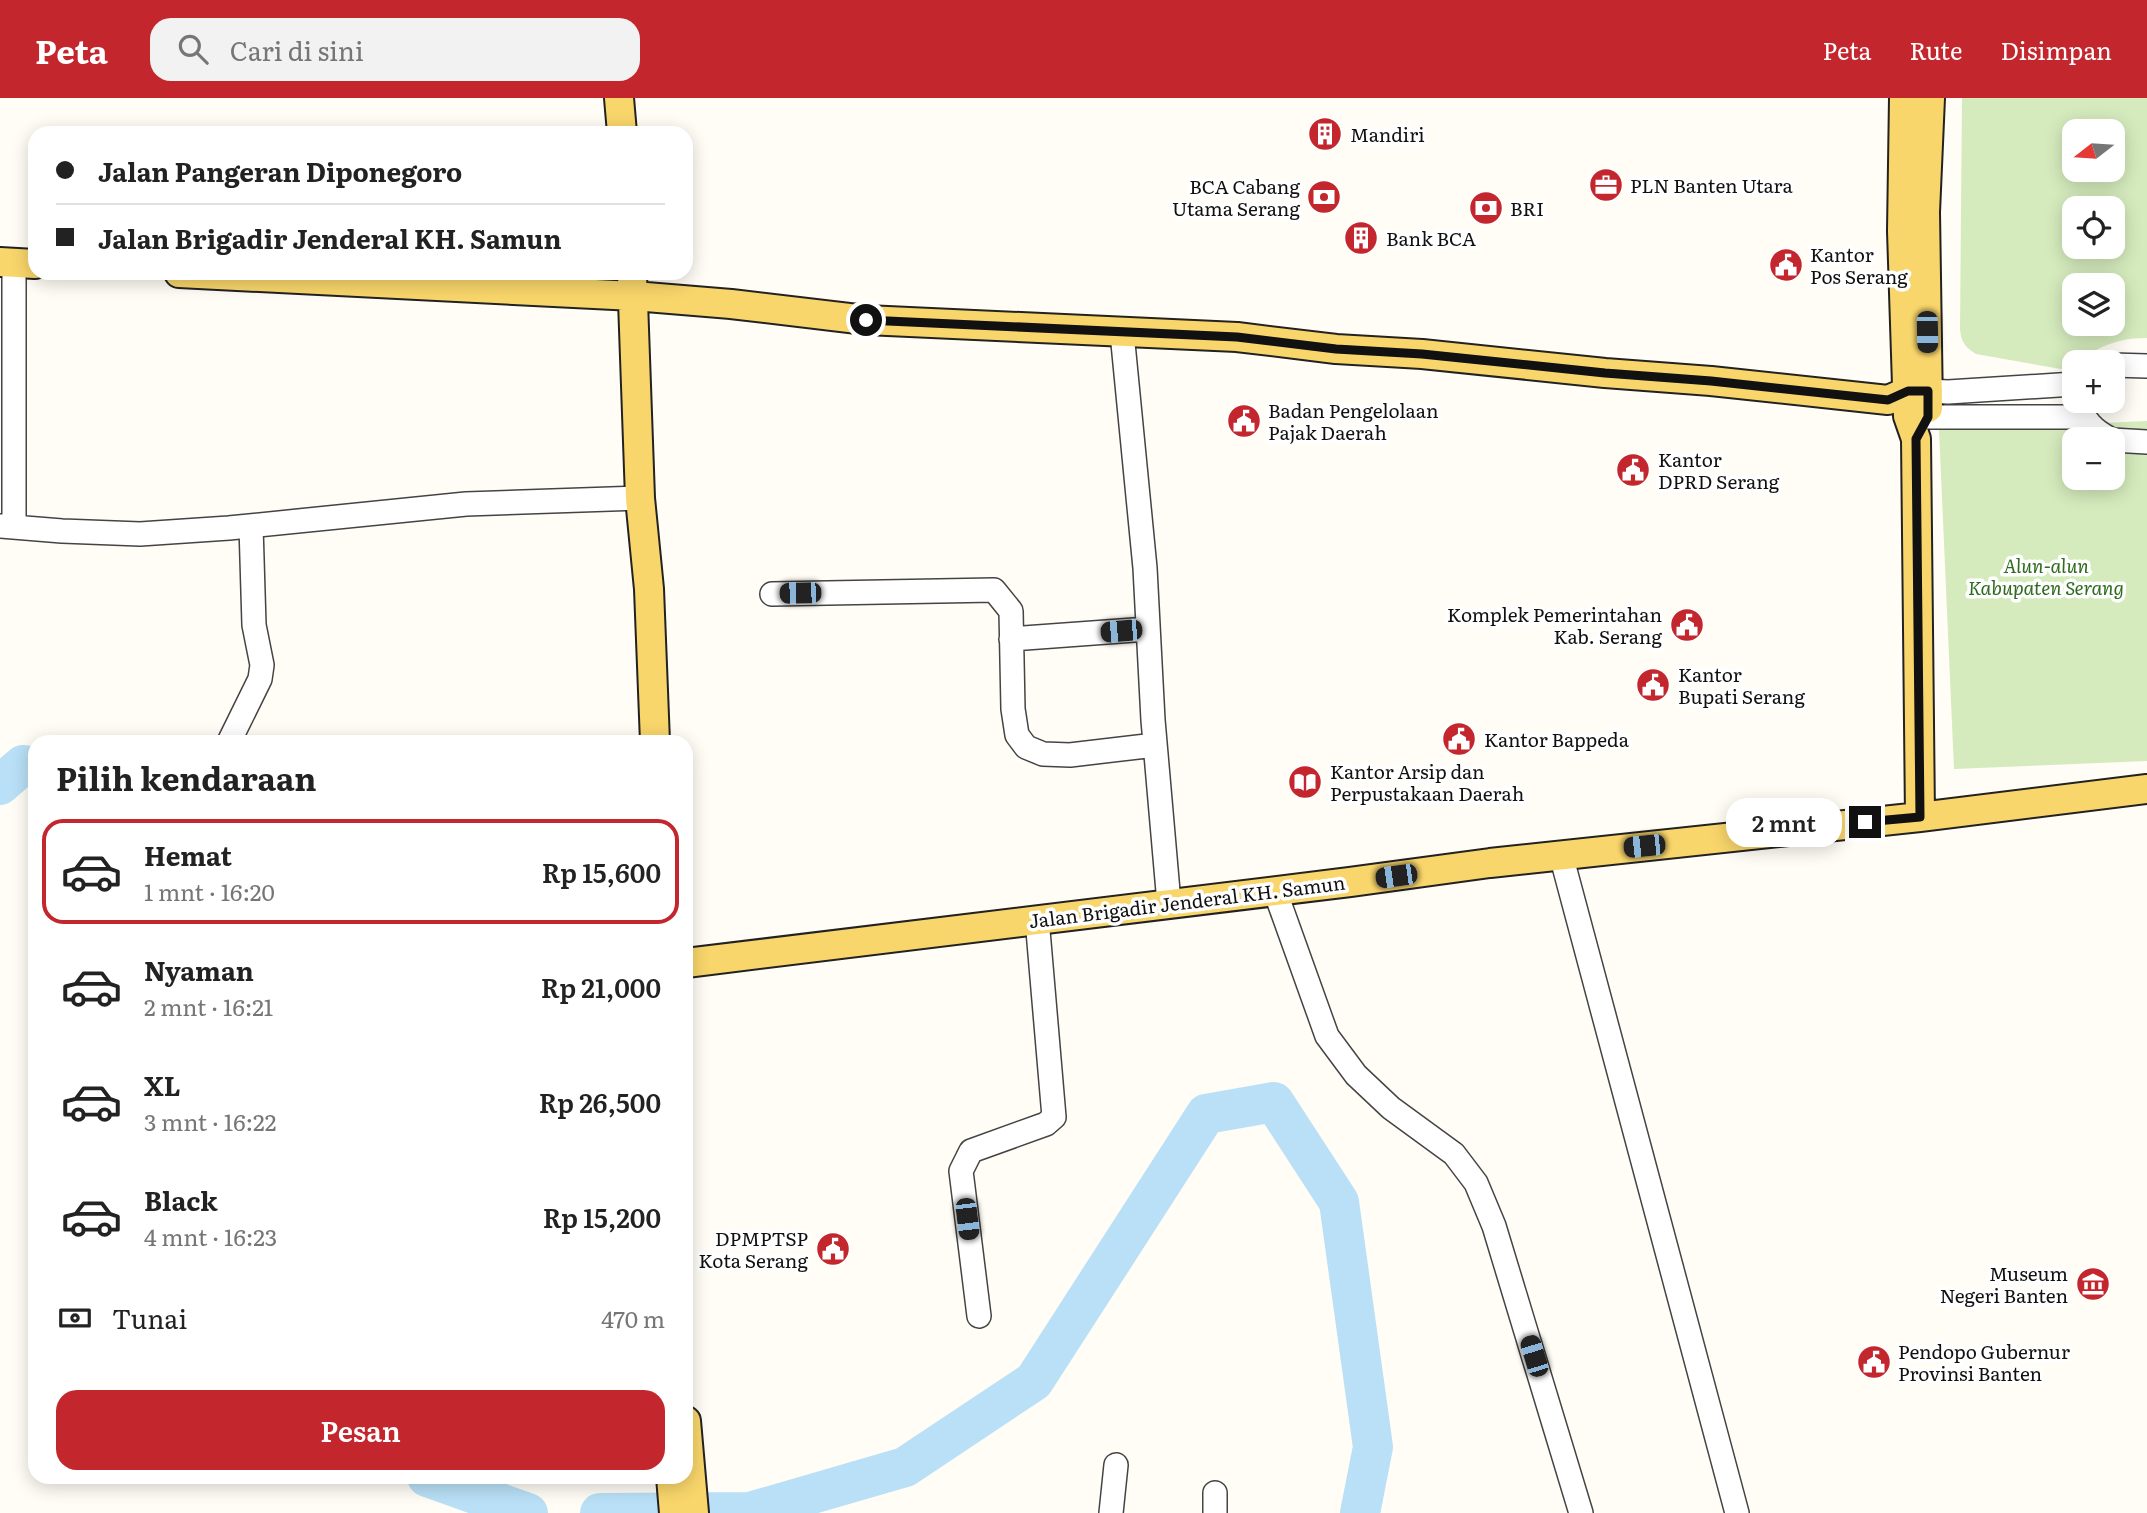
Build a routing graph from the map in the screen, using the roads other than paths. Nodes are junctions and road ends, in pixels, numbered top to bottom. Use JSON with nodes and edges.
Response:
{"nodes":[{"id":1,"x":619,"y":98,"type":"edge"},
{"id":2,"x":1903,"y":98,"type":"edge"},
{"id":3,"x":1930,"y":98,"type":"edge"},
{"id":4,"x":621,"y":126,"type":"edge"},
{"id":5,"x":16,"y":263,"type":"edge"},
{"id":6,"x":444,"y":280,"type":"edge"},
{"id":7,"x":633,"y":285,"type":"edge"},
{"id":8,"x":1122,"y":333,"type":"junction"},
{"id":9,"x":2125,"y":365,"type":"edge"},
{"id":10,"x":2147,"y":366,"type":"edge"},
{"id":11,"x":2062,"y":386,"type":"edge"},
{"id":12,"x":1913,"y":409,"type":"junction"},
{"id":13,"x":2062,"y":409,"type":"edge"},
{"id":14,"x":2125,"y":441,"type":"edge"},
{"id":15,"x":2147,"y":442,"type":"edge"},
{"id":16,"x":640,"y":498,"type":"junction"},
{"id":17,"x":7,"y":526,"type":"edge"},
{"id":18,"x":251,"y":526,"type":"junction"},
{"id":19,"x":772,"y":594,"type":"dead end"},
{"id":20,"x":1148,"y":629,"type":"junction"},
{"id":21,"x":1012,"y":639,"type":"junction"},
{"id":22,"x":232,"y":735,"type":"edge"},
{"id":23,"x":655,"y":735,"type":"edge"},
{"id":24,"x":1155,"y":745,"type":"junction"},
{"id":25,"x":2147,"y":789,"type":"edge"},
{"id":26,"x":1920,"y":817,"type":"junction"},
{"id":27,"x":1561,"y":855,"type":"junction"},
{"id":28,"x":1275,"y":891,"type":"junction"},
{"id":29,"x":1169,"y":903,"type":"junction"},
{"id":30,"x":1037,"y":919,"type":"junction"},
{"id":31,"x":693,"y":962,"type":"edge"},
{"id":32,"x":979,"y":1316,"type":"dead end"},
{"id":33,"x":1116,"y":1465,"type":"dead end"},
{"id":34,"x":672,"y":1484,"type":"edge"},
{"id":35,"x":692,"y":1484,"type":"edge"},
{"id":36,"x":674,"y":1513,"type":"edge"},
{"id":37,"x":694,"y":1513,"type":"edge"},
{"id":38,"x":1111,"y":1513,"type":"edge"},
{"id":39,"x":1581,"y":1513,"type":"edge"},
{"id":40,"x":1737,"y":1513,"type":"edge"}],
"edges":[{"from":1,"to":4,"type":"main road"},
{"from":2,"to":12,"type":"main road"},
{"from":3,"to":12,"type":"main road"},
{"from":5,"to":17,"type":"street"},
{"from":6,"to":7,"type":"main road"},
{"from":7,"to":8,"type":"main road"},
{"from":7,"to":16,"type":"main road"},
{"from":8,"to":12,"type":"main road"},
{"from":8,"to":20,"type":"street"},
{"from":9,"to":10,"type":"street"},
{"from":11,"to":12,"type":"street"},
{"from":12,"to":13,"type":"street"},
{"from":12,"to":26,"type":"main road"},
{"from":14,"to":15,"type":"street"},
{"from":16,"to":18,"type":"street"},
{"from":16,"to":23,"type":"main road"},
{"from":17,"to":18,"type":"street"},
{"from":18,"to":22,"type":"street"},
{"from":19,"to":21,"type":"street"},
{"from":20,"to":21,"type":"street"},
{"from":20,"to":24,"type":"street"},
{"from":21,"to":24,"type":"street"},
{"from":24,"to":29,"type":"street"},
{"from":25,"to":26,"type":"main road","name":"Jalan Brigadir Jenderal KH. Samun"},
{"from":26,"to":27,"type":"main road","name":"Jalan Brigadir Jenderal KH. Samun"},
{"from":27,"to":28,"type":"main road","name":"Jalan Brigadir Jenderal KH. Samun"},
{"from":27,"to":40,"type":"street"},
{"from":28,"to":29,"type":"main road","name":"Jalan Brigadir Jenderal KH. Samun"},
{"from":28,"to":39,"type":"street"},
{"from":29,"to":30,"type":"main road","name":"Jalan Brigadir Jenderal KH. Samun"},
{"from":30,"to":31,"type":"main road","name":"Jalan Brigadir Jenderal KH. Samun"},
{"from":30,"to":32,"type":"street"},
{"from":33,"to":38,"type":"street"},
{"from":34,"to":36,"type":"main road"},
{"from":35,"to":37,"type":"main road"}]}
